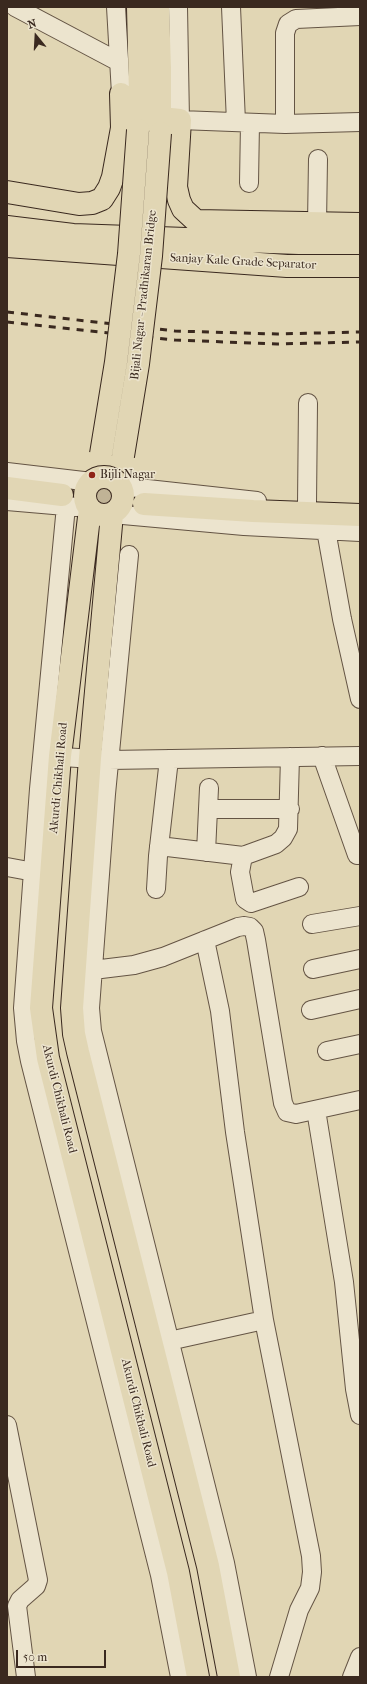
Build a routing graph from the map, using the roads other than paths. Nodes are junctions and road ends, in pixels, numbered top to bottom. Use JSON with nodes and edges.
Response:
{"nodes":[{"id":1,"x":15,"y":7,"type":"edge"},
{"id":2,"x":116,"y":7,"type":"edge"},
{"id":3,"x":138,"y":7,"type":"edge"},
{"id":4,"x":158,"y":7,"type":"edge"},
{"id":5,"x":178,"y":7,"type":"edge"},
{"id":6,"x":231,"y":7,"type":"edge"},
{"id":7,"x":360,"y":16,"type":"edge"},
{"id":8,"x":119,"y":62,"type":"junction"},
{"id":9,"x":130,"y":94,"type":"junction"},
{"id":10,"x":243,"y":122,"type":"junction"},
{"id":11,"x":360,"y":122,"type":"edge"},
{"id":12,"x":167,"y":124,"type":"junction"},
{"id":13,"x":285,"y":124,"type":"junction"},
{"id":14,"x":318,"y":159,"type":"dead end"},
{"id":15,"x":249,"y":183,"type":"dead end"},
{"id":16,"x":7,"y":192,"type":"edge"},
{"id":17,"x":317,"y":224,"type":"junction"},
{"id":18,"x":360,"y":224,"type":"edge"},
{"id":19,"x":7,"y":227,"type":"edge"},
{"id":20,"x":360,"y":243,"type":"edge"},
{"id":21,"x":7,"y":246,"type":"edge"},
{"id":22,"x":360,"y":266,"type":"edge"},
{"id":23,"x":308,"y":403,"type":"dead end"},
{"id":24,"x":7,"y":472,"type":"edge"},
{"id":25,"x":95,"y":480,"type":"junction"},
{"id":26,"x":120,"y":486,"type":"junction"},
{"id":27,"x":7,"y":488,"type":"edge"},
{"id":28,"x":64,"y":500,"type":"junction"},
{"id":29,"x":7,"y":501,"type":"edge"},
{"id":30,"x":144,"y":504,"type":"tunnel mouth"},
{"id":31,"x":307,"y":504,"type":"junction"},
{"id":32,"x":360,"y":506,"type":"edge"},
{"id":33,"x":90,"y":509,"type":"junction"},
{"id":34,"x":112,"y":514,"type":"junction"},
{"id":35,"x":360,"y":515,"type":"edge"},
{"id":36,"x":326,"y":530,"type":"junction"},
{"id":37,"x":360,"y":532,"type":"edge"},
{"id":38,"x":129,"y":555,"type":"dead end"},
{"id":39,"x":360,"y":699,"type":"edge"},
{"id":40,"x":51,"y":756,"type":"junction"},
{"id":41,"x":322,"y":756,"type":"junction"},
{"id":42,"x":360,"y":756,"type":"edge"},
{"id":43,"x":290,"y":757,"type":"junction"},
{"id":44,"x":100,"y":759,"type":"junction"},
{"id":45,"x":169,"y":759,"type":"junction"},
{"id":46,"x":209,"y":788,"type":"dead end"},
{"id":47,"x":208,"y":809,"type":"junction"},
{"id":48,"x":290,"y":809,"type":"junction"},
{"id":49,"x":159,"y":846,"type":"junction"},
{"id":50,"x":206,"y":852,"type":"junction"},
{"id":51,"x":357,"y":855,"type":"dead end"},
{"id":52,"x":243,"y":856,"type":"junction"},
{"id":53,"x":7,"y":867,"type":"edge"},
{"id":54,"x":34,"y":872,"type":"junction"},
{"id":55,"x":299,"y":887,"type":"dead end"},
{"id":56,"x":156,"y":889,"type":"dead end"},
{"id":57,"x":360,"y":916,"type":"edge"},
{"id":58,"x":312,"y":924,"type":"dead end"},
{"id":59,"x":205,"y":940,"type":"junction"},
{"id":60,"x":360,"y":959,"type":"edge"},
{"id":61,"x":313,"y":969,"type":"dead end"},
{"id":62,"x":93,"y":970,"type":"junction"},
{"id":63,"x":360,"y":999,"type":"edge"},
{"id":64,"x":311,"y":1010,"type":"dead end"},
{"id":65,"x":360,"y":1044,"type":"edge"},
{"id":66,"x":327,"y":1051,"type":"dead end"},
{"id":67,"x":360,"y":1100,"type":"edge"},
{"id":68,"x":316,"y":1110,"type":"junction"},
{"id":69,"x":264,"y":1320,"type":"junction"},
{"id":70,"x":355,"y":1336,"type":"edge"},
{"id":71,"x":169,"y":1340,"type":"junction"},
{"id":72,"x":357,"y":1388,"type":"edge"},
{"id":73,"x":360,"y":1415,"type":"edge"},
{"id":74,"x":7,"y":1425,"type":"edge"},
{"id":75,"x":360,"y":1656,"type":"edge"},
{"id":76,"x":26,"y":1677,"type":"edge"},
{"id":77,"x":180,"y":1677,"type":"edge"},
{"id":78,"x":198,"y":1677,"type":"edge"},
{"id":79,"x":229,"y":1677,"type":"edge"},
{"id":80,"x":247,"y":1677,"type":"edge"},
{"id":81,"x":279,"y":1677,"type":"edge"},
{"id":82,"x":352,"y":1677,"type":"edge"}],
"edges":[{"from":1,"to":8,"type":"street"},
{"from":2,"to":8,"type":"street"},
{"from":3,"to":9,"type":"main road"},
{"from":4,"to":12,"type":"main road"},
{"from":5,"to":12,"type":"street"},
{"from":6,"to":10,"type":"street"},
{"from":7,"to":13,"type":"street"},
{"from":8,"to":9,"type":"street"},
{"from":9,"to":16,"type":"main road"},
{"from":9,"to":25,"type":"main road","name":"Bijali Nagar - Pradhikaran Bridge","bridge":true},
{"from":10,"to":12,"type":"street"},
{"from":10,"to":13,"type":"street"},
{"from":10,"to":15,"type":"street"},
{"from":11,"to":13,"type":"street"},
{"from":12,"to":17,"type":"main road"},
{"from":12,"to":26,"type":"main road","name":"Bijali Nagar - Pradhikaran Bridge","bridge":true},
{"from":14,"to":17,"type":"street"},
{"from":17,"to":18,"type":"main road"},
{"from":19,"to":20,"type":"main road","name":"Sanjay Kale Grade Separator"},
{"from":21,"to":22,"type":"main road","name":"Sanjay Kale Grade Separator"},
{"from":23,"to":31,"type":"street"},
{"from":24,"to":25,"type":"street"},
{"from":25,"to":26,"type":"main road"},
{"from":25,"to":33,"type":"main road"},
{"from":26,"to":31,"type":"street"},
{"from":26,"to":34,"type":"main road"},
{"from":27,"to":28,"type":"main road"},
{"from":28,"to":29,"type":"street"},
{"from":28,"to":33,"type":"street"},
{"from":28,"to":40,"type":"street"},
{"from":30,"to":35,"type":"main road"},
{"from":31,"to":32,"type":"street"},
{"from":33,"to":34,"type":"main road"},
{"from":33,"to":40,"type":"main road","name":"Akurdi Chikhali Road"},
{"from":34,"to":36,"type":"street"},
{"from":34,"to":44,"type":"main road"},
{"from":36,"to":37,"type":"street"},
{"from":36,"to":39,"type":"street"},
{"from":38,"to":44,"type":"street"},
{"from":40,"to":44,"type":"street"},
{"from":40,"to":54,"type":"street"},
{"from":40,"to":78,"type":"main road","name":"Akurdi Chikhali Road"},
{"from":41,"to":42,"type":"street"},
{"from":41,"to":43,"type":"street"},
{"from":41,"to":51,"type":"street"},
{"from":43,"to":45,"type":"street"},
{"from":43,"to":48,"type":"street"},
{"from":44,"to":45,"type":"street"},
{"from":44,"to":62,"type":"street"},
{"from":44,"to":79,"type":"main road"},
{"from":45,"to":49,"type":"street"},
{"from":46,"to":47,"type":"street"},
{"from":47,"to":48,"type":"street"},
{"from":47,"to":50,"type":"street"},
{"from":48,"to":52,"type":"street"},
{"from":49,"to":50,"type":"street"},
{"from":49,"to":56,"type":"street"},
{"from":50,"to":52,"type":"street"},
{"from":52,"to":55,"type":"street"},
{"from":53,"to":54,"type":"street"},
{"from":54,"to":77,"type":"street"},
{"from":57,"to":58,"type":"street"},
{"from":59,"to":62,"type":"street"},
{"from":59,"to":68,"type":"street"},
{"from":59,"to":69,"type":"street"},
{"from":60,"to":61,"type":"street"},
{"from":62,"to":71,"type":"street"},
{"from":63,"to":64,"type":"street"},
{"from":65,"to":66,"type":"street"},
{"from":67,"to":68,"type":"street"},
{"from":68,"to":70,"type":"street"},
{"from":69,"to":71,"type":"street"},
{"from":69,"to":81,"type":"street"},
{"from":70,"to":72,"type":"street"},
{"from":71,"to":80,"type":"street"},
{"from":72,"to":73,"type":"street"},
{"from":74,"to":76,"type":"street"},
{"from":75,"to":82,"type":"street"}]}
